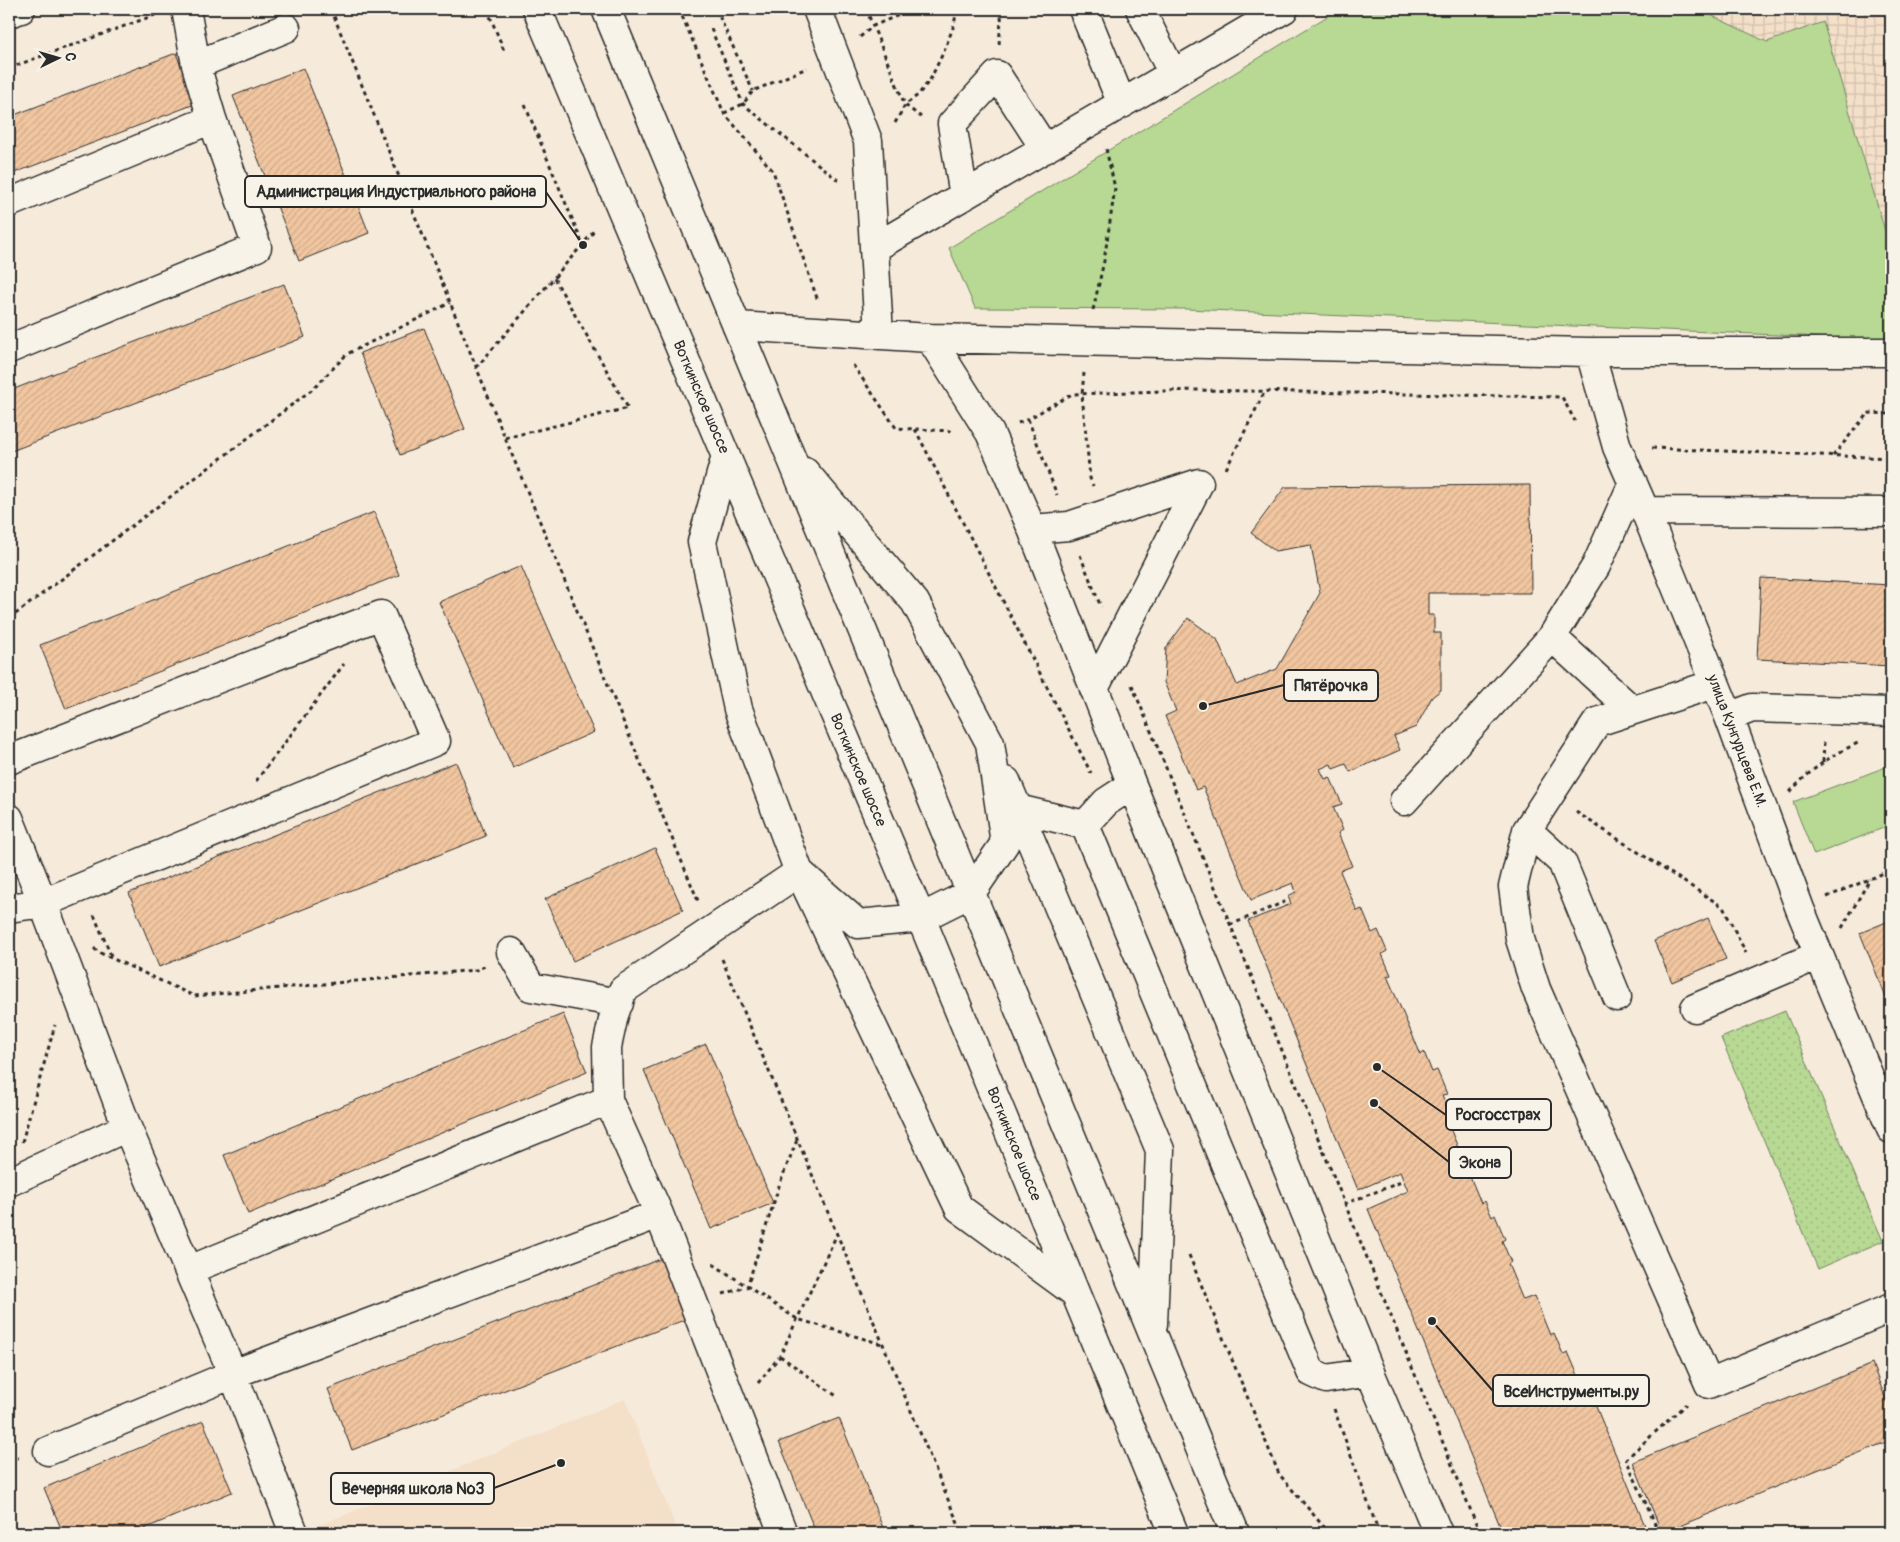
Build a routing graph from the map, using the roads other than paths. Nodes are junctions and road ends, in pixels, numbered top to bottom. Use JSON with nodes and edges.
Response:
{"nodes":[{"id":1,"x":21,"y":9,"type":"edge"},
{"id":2,"x":537,"y":9,"type":"edge"},
{"id":3,"x":606,"y":9,"type":"edge"},
{"id":4,"x":817,"y":9,"type":"edge"},
{"id":5,"x":1083,"y":9,"type":"edge"},
{"id":6,"x":1140,"y":9,"type":"edge"},
{"id":7,"x":174,"y":10,"type":"edge"},
{"id":8,"x":1275,"y":11,"type":"edge"},
{"id":9,"x":9,"y":14,"type":"edge"},
{"id":10,"x":286,"y":28,"type":"dead end"},
{"id":11,"x":196,"y":65,"type":"junction"},
{"id":12,"x":1173,"y":74,"type":"junction"},
{"id":13,"x":1122,"y":104,"type":"junction"},
{"id":14,"x":212,"y":119,"type":"junction"},
{"id":15,"x":1045,"y":149,"type":"junction"},
{"id":16,"x":964,"y":196,"type":"junction"},
{"id":17,"x":9,"y":203,"type":"edge"},
{"id":18,"x":874,"y":248,"type":"junction"},
{"id":19,"x":737,"y":326,"type":"junction"},
{"id":20,"x":879,"y":335,"type":"junction"},
{"id":21,"x":930,"y":338,"type":"junction"},
{"id":22,"x":9,"y":349,"type":"edge"},
{"id":23,"x":1590,"y":352,"type":"junction"},
{"id":24,"x":1891,"y":352,"type":"edge"},
{"id":25,"x":789,"y":452,"type":"junction"},
{"id":26,"x":726,"y":456,"type":"junction"},
{"id":27,"x":1633,"y":483,"type":"junction"},
{"id":28,"x":1645,"y":511,"type":"junction"},
{"id":29,"x":1891,"y":512,"type":"edge"},
{"id":30,"x":1032,"y":529,"type":"junction"},
{"id":31,"x":1552,"y":637,"type":"junction"},
{"id":32,"x":1714,"y":684,"type":"junction"},
{"id":33,"x":1094,"y":689,"type":"junction"},
{"id":34,"x":1632,"y":710,"type":"junction"},
{"id":35,"x":1885,"y":712,"type":"edge"},
{"id":36,"x":1729,"y":717,"type":"junction"},
{"id":37,"x":990,"y":743,"type":"junction"},
{"id":38,"x":9,"y":760,"type":"edge"},
{"id":39,"x":1132,"y":785,"type":"junction"},
{"id":40,"x":1404,"y":801,"type":"dead end"},
{"id":41,"x":1018,"y":809,"type":"junction"},
{"id":42,"x":9,"y":818,"type":"edge"},
{"id":43,"x":1085,"y":825,"type":"junction"},
{"id":44,"x":1528,"y":830,"type":"junction"},
{"id":45,"x":799,"y":872,"type":"junction"},
{"id":46,"x":971,"y":893,"type":"junction"},
{"id":47,"x":43,"y":903,"type":"junction"},
{"id":48,"x":9,"y":908,"type":"edge"},
{"id":49,"x":921,"y":918,"type":"junction"},
{"id":50,"x":511,"y":952,"type":"road end"},
{"id":51,"x":1819,"y":955,"type":"junction"},
{"id":52,"x":1617,"y":997,"type":"dead end"},
{"id":53,"x":619,"y":1002,"type":"junction"},
{"id":54,"x":1695,"y":1008,"type":"dead end"},
{"id":55,"x":608,"y":1100,"type":"junction"},
{"id":56,"x":127,"y":1127,"type":"junction"},
{"id":57,"x":1891,"y":1128,"type":"edge"},
{"id":58,"x":10,"y":1181,"type":"edge"},
{"id":59,"x":659,"y":1214,"type":"junction"},
{"id":60,"x":189,"y":1270,"type":"junction"},
{"id":61,"x":1075,"y":1293,"type":"junction"},
{"id":62,"x":1891,"y":1308,"type":"edge"},
{"id":63,"x":1152,"y":1333,"type":"junction"},
{"id":64,"x":1370,"y":1372,"type":"junction"},
{"id":65,"x":233,"y":1374,"type":"junction"},
{"id":66,"x":48,"y":1451,"type":"dead end"},
{"id":67,"x":294,"y":1533,"type":"edge"},
{"id":68,"x":783,"y":1533,"type":"edge"},
{"id":69,"x":1174,"y":1533,"type":"edge"},
{"id":70,"x":1235,"y":1533,"type":"edge"},
{"id":71,"x":1438,"y":1533,"type":"edge"}],
"edges":[{"from":1,"to":9,"type":"main road"},
{"from":2,"to":26,"type":"main road","name":"Воткинское шоссе"},
{"from":3,"to":19,"type":"main road"},
{"from":4,"to":18,"type":"main road"},
{"from":5,"to":13,"type":"main road"},
{"from":6,"to":12,"type":"main road"},
{"from":7,"to":11,"type":"main road"},
{"from":8,"to":12,"type":"main road"},
{"from":10,"to":11,"type":"main road"},
{"from":11,"to":14,"type":"main road"},
{"from":12,"to":13,"type":"main road"},
{"from":13,"to":15,"type":"main road"},
{"from":14,"to":17,"type":"main road"},
{"from":14,"to":22,"type":"main road"},
{"from":15,"to":16,"type":"main road"},
{"from":15,"to":16,"type":"main road"},
{"from":16,"to":18,"type":"main road"},
{"from":18,"to":20,"type":"main road"},
{"from":19,"to":20,"type":"main road"},
{"from":19,"to":25,"type":"main road"},
{"from":20,"to":21,"type":"main road"},
{"from":21,"to":23,"type":"main road"},
{"from":21,"to":30,"type":"main road"},
{"from":23,"to":24,"type":"main road"},
{"from":23,"to":27,"type":"main road","name":"улица Кунгурцева Е.М."},
{"from":25,"to":37,"type":"main road"},
{"from":25,"to":46,"type":"main road"},
{"from":26,"to":45,"type":"main road"},
{"from":26,"to":49,"type":"main road","name":"Воткинское шоссе"},
{"from":27,"to":28,"type":"main road","name":"улица Кунгурцева Е.М."},
{"from":27,"to":31,"type":"main road"},
{"from":28,"to":29,"type":"main road"},
{"from":28,"to":32,"type":"main road","name":"улица Кунгурцева Е.М."},
{"from":30,"to":33,"type":"main road"},
{"from":30,"to":33,"type":"main road"},
{"from":31,"to":34,"type":"main road"},
{"from":31,"to":40,"type":"main road"},
{"from":32,"to":34,"type":"main road"},
{"from":32,"to":36,"type":"main road","name":"улица Кунгурцева Е.М."},
{"from":33,"to":39,"type":"main road"},
{"from":34,"to":44,"type":"main road"},
{"from":35,"to":36,"type":"main road"},
{"from":36,"to":51,"type":"main road","name":"улица Кунгурцева Е.М."},
{"from":37,"to":41,"type":"main road"},
{"from":37,"to":46,"type":"main road"},
{"from":38,"to":47,"type":"main road"},
{"from":39,"to":43,"type":"main road"},
{"from":39,"to":64,"type":"main road"},
{"from":41,"to":43,"type":"main road"},
{"from":41,"to":63,"type":"main road"},
{"from":42,"to":47,"type":"main road"},
{"from":43,"to":64,"type":"main road"},
{"from":44,"to":52,"type":"main road"},
{"from":44,"to":62,"type":"main road"},
{"from":45,"to":49,"type":"main road"},
{"from":45,"to":53,"type":"main road"},
{"from":45,"to":61,"type":"main road"},
{"from":46,"to":49,"type":"main road"},
{"from":46,"to":63,"type":"main road"},
{"from":47,"to":48,"type":"main road"},
{"from":47,"to":56,"type":"main road"},
{"from":49,"to":61,"type":"main road","name":"Воткинское шоссе"},
{"from":50,"to":53,"type":"main road"},
{"from":51,"to":54,"type":"main road"},
{"from":51,"to":57,"type":"main road","name":"улица Кунгурцева Е.М."},
{"from":53,"to":55,"type":"main road"},
{"from":55,"to":59,"type":"main road"},
{"from":55,"to":60,"type":"main road"},
{"from":56,"to":58,"type":"main road"},
{"from":56,"to":60,"type":"main road"},
{"from":59,"to":65,"type":"main road"},
{"from":59,"to":68,"type":"main road"},
{"from":60,"to":65,"type":"main road"},
{"from":61,"to":69,"type":"main road","name":"Воткинское шоссе"},
{"from":63,"to":70,"type":"main road"},
{"from":64,"to":71,"type":"main road"},
{"from":65,"to":66,"type":"main road"},
{"from":65,"to":67,"type":"main road"}]}
